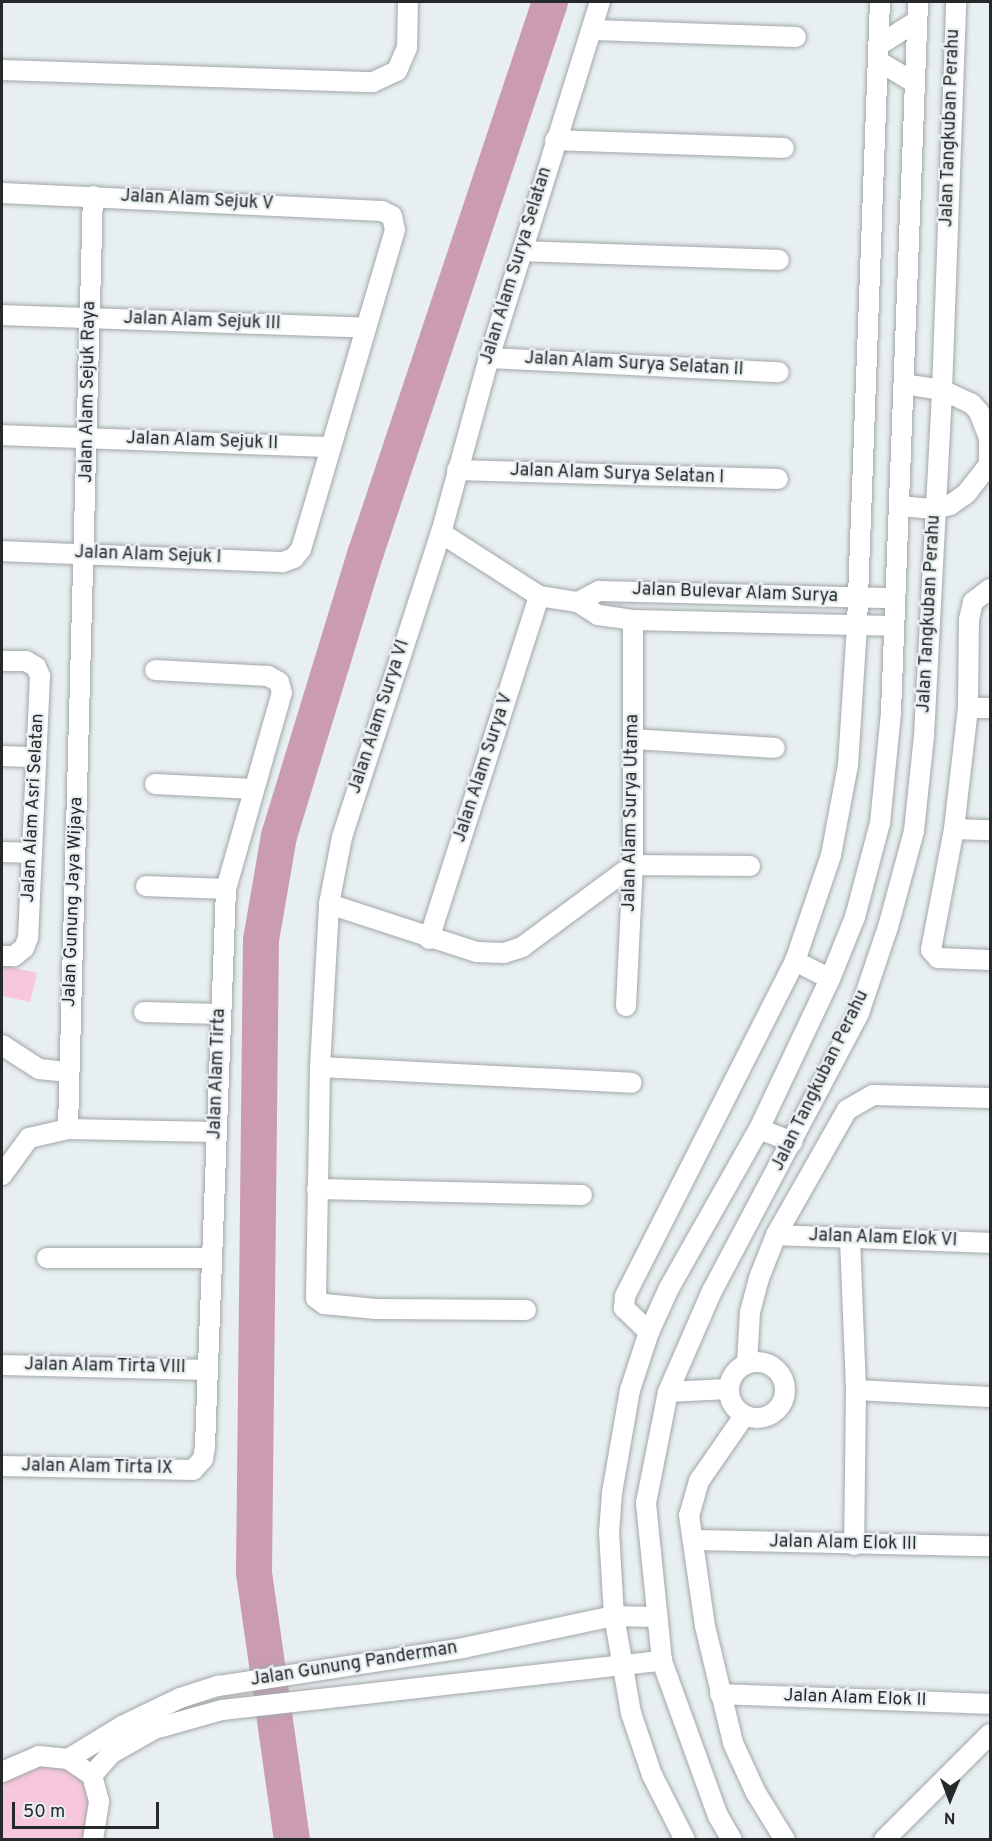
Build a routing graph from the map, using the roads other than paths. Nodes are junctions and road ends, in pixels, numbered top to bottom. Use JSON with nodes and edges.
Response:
{"nodes":[{"id":1,"x":408,"y":2,"type":"edge"},
{"id":2,"x":600,"y":2,"type":"edge"},
{"id":3,"x":880,"y":2,"type":"edge"},
{"id":4,"x":956,"y":2,"type":"edge"},
{"id":5,"x":917,"y":11,"type":"edge"},
{"id":6,"x":594,"y":30,"type":"junction"},
{"id":7,"x":796,"y":37,"type":"dead end"},
{"id":8,"x":879,"y":53,"type":"junction"},
{"id":9,"x":2,"y":70,"type":"edge"},
{"id":10,"x":915,"y":82,"type":"junction"},
{"id":11,"x":555,"y":140,"type":"junction"},
{"id":12,"x":784,"y":148,"type":"dead end"},
{"id":13,"x":2,"y":194,"type":"edge"},
{"id":14,"x":93,"y":196,"type":"junction"},
{"id":15,"x":522,"y":251,"type":"junction"},
{"id":16,"x":779,"y":261,"type":"dead end"},
{"id":17,"x":2,"y":315,"type":"edge"},
{"id":18,"x":90,"y":318,"type":"junction"},
{"id":19,"x":366,"y":328,"type":"junction"},
{"id":20,"x":489,"y":358,"type":"junction"},
{"id":21,"x":779,"y":372,"type":"dead end"},
{"id":22,"x":904,"y":384,"type":"junction"},
{"id":23,"x":942,"y":390,"type":"junction"},
{"id":24,"x":2,"y":435,"type":"edge"},
{"id":25,"x":88,"y":438,"type":"junction"},
{"id":26,"x":990,"y":438,"type":"edge"},
{"id":27,"x":331,"y":447,"type":"junction"},
{"id":28,"x":989,"y":465,"type":"edge"},
{"id":29,"x":457,"y":470,"type":"junction"},
{"id":30,"x":778,"y":479,"type":"dead end"},
{"id":31,"x":899,"y":506,"type":"junction"},
{"id":32,"x":935,"y":509,"type":"junction"},
{"id":33,"x":441,"y":532,"type":"junction"},
{"id":34,"x":2,"y":551,"type":"edge"},
{"id":35,"x":86,"y":553,"type":"junction"},
{"id":36,"x":85,"y":589,"type":"joint"},
{"id":37,"x":990,"y":589,"type":"edge"},
{"id":38,"x":768,"y":595,"type":"junction"},
{"id":39,"x":539,"y":596,"type":"junction"},
{"id":40,"x":859,"y":597,"type":"junction"},
{"id":41,"x":894,"y":598,"type":"junction"},
{"id":42,"x":578,"y":602,"type":"junction"},
{"id":43,"x":633,"y":620,"type":"junction"},
{"id":44,"x":767,"y":622,"type":"junction"},
{"id":45,"x":857,"y":626,"type":"junction"},
{"id":46,"x":892,"y":626,"type":"junction"},
{"id":47,"x":2,"y":660,"type":"edge"},
{"id":48,"x":155,"y":670,"type":"dead end"},
{"id":49,"x":968,"y":708,"type":"junction"},
{"id":50,"x":990,"y":708,"type":"edge"},
{"id":51,"x":633,"y":739,"type":"junction"},
{"id":52,"x":775,"y":748,"type":"dead end"},
{"id":53,"x":2,"y":756,"type":"edge"},
{"id":54,"x":36,"y":757,"type":"junction"},
{"id":55,"x":155,"y":784,"type":"dead end"},
{"id":56,"x":253,"y":789,"type":"junction"},
{"id":57,"x":954,"y":829,"type":"junction"},
{"id":58,"x":990,"y":830,"type":"edge"},
{"id":59,"x":2,"y":852,"type":"edge"},
{"id":60,"x":32,"y":853,"type":"junction"},
{"id":61,"x":633,"y":865,"type":"junction"},
{"id":62,"x":750,"y":866,"type":"dead end"},
{"id":63,"x":146,"y":886,"type":"dead end"},
{"id":64,"x":226,"y":889,"type":"junction"},
{"id":65,"x":329,"y":904,"type":"junction"},
{"id":66,"x":429,"y":939,"type":"junction"},
{"id":67,"x":2,"y":956,"type":"edge"},
{"id":68,"x":990,"y":960,"type":"edge"},
{"id":69,"x":795,"y":961,"type":"junction"},
{"id":70,"x":830,"y":979,"type":"junction"},
{"id":71,"x":626,"y":1006,"type":"dead end"},
{"id":72,"x":144,"y":1012,"type":"dead end"},
{"id":73,"x":220,"y":1014,"type":"junction"},
{"id":74,"x":2,"y":1045,"type":"edge"},
{"id":75,"x":320,"y":1067,"type":"junction"},
{"id":76,"x":69,"y":1072,"type":"junction"},
{"id":77,"x":632,"y":1083,"type":"dead end"},
{"id":78,"x":990,"y":1098,"type":"edge"},
{"id":79,"x":68,"y":1129,"type":"junction"},
{"id":80,"x":759,"y":1129,"type":"junction"},
{"id":81,"x":215,"y":1132,"type":"junction"},
{"id":82,"x":793,"y":1142,"type":"junction"},
{"id":83,"x":2,"y":1175,"type":"edge"},
{"id":84,"x":317,"y":1189,"type":"junction"},
{"id":85,"x":582,"y":1195,"type":"dead end"},
{"id":86,"x":776,"y":1235,"type":"junction"},
{"id":87,"x":850,"y":1239,"type":"junction"},
{"id":88,"x":990,"y":1243,"type":"edge"},
{"id":89,"x":48,"y":1258,"type":"dead end"},
{"id":90,"x":211,"y":1258,"type":"junction"},
{"id":91,"x":526,"y":1310,"type":"dead end"},
{"id":92,"x":649,"y":1332,"type":"junction"},
{"id":93,"x":747,"y":1363,"type":"junction"},
{"id":94,"x":2,"y":1365,"type":"edge"},
{"id":95,"x":208,"y":1370,"type":"junction"},
{"id":96,"x":728,"y":1389,"type":"junction"},
{"id":97,"x":856,"y":1390,"type":"junction"},
{"id":98,"x":668,"y":1392,"type":"junction"},
{"id":99,"x":990,"y":1397,"type":"edge"},
{"id":100,"x":744,"y":1416,"type":"junction"},
{"id":101,"x":2,"y":1466,"type":"edge"},
{"id":102,"x":193,"y":1470,"type":"joint"},
{"id":103,"x":695,"y":1540,"type":"junction"},
{"id":104,"x":854,"y":1545,"type":"junction"},
{"id":105,"x":990,"y":1546,"type":"edge"},
{"id":106,"x":614,"y":1616,"type":"junction"},
{"id":107,"x":655,"y":1617,"type":"junction"},
{"id":108,"x":463,"y":1648,"type":"junction"},
{"id":109,"x":662,"y":1661,"type":"junction"},
{"id":110,"x":624,"y":1666,"type":"junction"},
{"id":111,"x":472,"y":1681,"type":"junction"},
{"id":112,"x":720,"y":1694,"type":"junction"},
{"id":113,"x":990,"y":1704,"type":"edge"},
{"id":114,"x":990,"y":1734,"type":"edge"},
{"id":115,"x":68,"y":1759,"type":"junction"},
{"id":116,"x":2,"y":1772,"type":"edge"},
{"id":117,"x":92,"y":1775,"type":"junction"},
{"id":118,"x":93,"y":1839,"type":"edge"},
{"id":119,"x":685,"y":1839,"type":"edge"},
{"id":120,"x":732,"y":1839,"type":"edge"},
{"id":121,"x":785,"y":1839,"type":"edge"},
{"id":122,"x":884,"y":1839,"type":"edge"}],
"edges":[{"from":1,"to":9,"type":"street"},
{"from":2,"to":6,"type":"street","name":"Jalan Alam Surya Selatan"},
{"from":3,"to":8,"type":"street"},
{"from":4,"to":23,"type":"street","name":"Jalan Tangkuban Perahu"},
{"from":5,"to":8,"type":"street"},
{"from":5,"to":10,"type":"street","name":"Jalan Tangkuban Perahu"},
{"from":6,"to":7,"type":"street"},
{"from":6,"to":11,"type":"street","name":"Jalan Alam Surya Selatan"},
{"from":8,"to":10,"type":"street"},
{"from":8,"to":40,"type":"street"},
{"from":10,"to":22,"type":"street","name":"Jalan Tangkuban Perahu"},
{"from":11,"to":12,"type":"street"},
{"from":11,"to":15,"type":"street","name":"Jalan Alam Surya Selatan"},
{"from":13,"to":14,"type":"street","name":"Jalan Alam Sejuk V"},
{"from":14,"to":18,"type":"street","name":"Jalan Alam Sejuk Raya"},
{"from":14,"to":19,"type":"street","name":"Jalan Alam Sejuk V"},
{"from":15,"to":16,"type":"street"},
{"from":15,"to":20,"type":"street","name":"Jalan Alam Surya Selatan"},
{"from":17,"to":18,"type":"street","name":"Jalan Alam Sejuk III"},
{"from":18,"to":19,"type":"street","name":"Jalan Alam Sejuk III"},
{"from":18,"to":25,"type":"street","name":"Jalan Alam Sejuk Raya"},
{"from":19,"to":27,"type":"street"},
{"from":20,"to":21,"type":"street","name":"Jalan Alam Surya Selatan II"},
{"from":20,"to":29,"type":"street","name":"Jalan Alam Surya Selatan"},
{"from":22,"to":23,"type":"street"},
{"from":22,"to":31,"type":"street","name":"Jalan Tangkuban Perahu"},
{"from":23,"to":26,"type":"street"},
{"from":23,"to":32,"type":"street","name":"Jalan Tangkuban Perahu"},
{"from":24,"to":25,"type":"street","name":"Jalan Alam Sejuk II"},
{"from":25,"to":27,"type":"street","name":"Jalan Alam Sejuk II"},
{"from":25,"to":35,"type":"street","name":"Jalan Alam Sejuk Raya"},
{"from":26,"to":28,"type":"street"},
{"from":27,"to":35,"type":"street","name":"Jalan Alam Sejuk I"},
{"from":28,"to":32,"type":"street"},
{"from":29,"to":30,"type":"street","name":"Jalan Alam Surya Selatan I"},
{"from":29,"to":33,"type":"street","name":"Jalan Alam Surya Selatan"},
{"from":31,"to":32,"type":"street"},
{"from":31,"to":41,"type":"street","name":"Jalan Tangkuban Perahu"},
{"from":32,"to":82,"type":"street","name":"Jalan Tangkuban Perahu"},
{"from":33,"to":39,"type":"street","name":"Jalan Bulevar Alam Surya"},
{"from":33,"to":65,"type":"street","name":"Jalan Alam Surya VI"},
{"from":34,"to":35,"type":"street","name":"Jalan Alam Sejuk I"},
{"from":35,"to":36,"type":"street","name":"Jalan Alam Sejuk Raya"},
{"from":36,"to":76,"type":"street","name":"Jalan Gunung Jaya Wijaya"},
{"from":37,"to":49,"type":"street"},
{"from":38,"to":40,"type":"street","name":"Jalan Bulevar Alam Surya"},
{"from":38,"to":42,"type":"street","name":"Jalan Bulevar Alam Surya"},
{"from":38,"to":44,"type":"street"},
{"from":39,"to":42,"type":"street","name":"Jalan Bulevar Alam Surya"},
{"from":39,"to":66,"type":"street","name":"Jalan Alam Surya V"},
{"from":40,"to":41,"type":"street","name":"Jalan Bulevar Alam Surya"},
{"from":40,"to":45,"type":"street"},
{"from":41,"to":46,"type":"street","name":"Jalan Tangkuban Perahu"},
{"from":42,"to":43,"type":"street","name":"Jalan Bulevar Alam Surya"},
{"from":43,"to":44,"type":"street","name":"Jalan Bulevar Alam Surya"},
{"from":43,"to":51,"type":"street","name":"Jalan Alam Surya Utama"},
{"from":44,"to":45,"type":"street","name":"Jalan Bulevar Alam Surya"},
{"from":45,"to":46,"type":"street","name":"Jalan Bulevar Alam Surya"},
{"from":45,"to":69,"type":"street"},
{"from":46,"to":70,"type":"street","name":"Jalan Tangkuban Perahu"},
{"from":47,"to":54,"type":"street","name":"Jalan Alam Asri Selatan"},
{"from":48,"to":56,"type":"street","name":"Jalan Alam Tirta"},
{"from":49,"to":50,"type":"street"},
{"from":49,"to":57,"type":"street"},
{"from":51,"to":52,"type":"street"},
{"from":51,"to":61,"type":"street","name":"Jalan Alam Surya Utama"},
{"from":53,"to":54,"type":"street"},
{"from":54,"to":60,"type":"street","name":"Jalan Alam Asri Selatan"},
{"from":55,"to":56,"type":"street"},
{"from":56,"to":64,"type":"street","name":"Jalan Alam Tirta"},
{"from":57,"to":58,"type":"street"},
{"from":57,"to":68,"type":"street"},
{"from":59,"to":60,"type":"street"},
{"from":60,"to":67,"type":"street","name":"Jalan Alam Asri Selatan"},
{"from":61,"to":62,"type":"street"},
{"from":61,"to":66,"type":"street"},
{"from":61,"to":71,"type":"street","name":"Jalan Alam Surya Utama"},
{"from":63,"to":64,"type":"street"},
{"from":64,"to":73,"type":"street","name":"Jalan Alam Tirta"},
{"from":65,"to":66,"type":"street"},
{"from":65,"to":75,"type":"street","name":"Jalan Alam Surya VI"},
{"from":69,"to":70,"type":"street"},
{"from":69,"to":92,"type":"street"},
{"from":70,"to":80,"type":"street","name":"Jalan Tangkuban Perahu"},
{"from":72,"to":73,"type":"street"},
{"from":73,"to":81,"type":"street","name":"Jalan Alam Tirta"},
{"from":74,"to":76,"type":"street"},
{"from":75,"to":77,"type":"street"},
{"from":75,"to":84,"type":"street","name":"Jalan Alam Surya VI"},
{"from":76,"to":79,"type":"street","name":"Jalan Gunung Jaya Wijaya"},
{"from":78,"to":86,"type":"street"},
{"from":79,"to":81,"type":"street"},
{"from":79,"to":83,"type":"street"},
{"from":80,"to":82,"type":"street"},
{"from":80,"to":92,"type":"street","name":"Jalan Tangkuban Perahu"},
{"from":81,"to":90,"type":"street","name":"Jalan Alam Tirta"},
{"from":82,"to":98,"type":"street","name":"Jalan Tangkuban Perahu"},
{"from":84,"to":85,"type":"street"},
{"from":84,"to":91,"type":"street","name":"Jalan Alam Surya VI"},
{"from":86,"to":87,"type":"street","name":"Jalan Alam Elok VI"},
{"from":86,"to":93,"type":"street"},
{"from":87,"to":88,"type":"street","name":"Jalan Alam Elok VI"},
{"from":87,"to":97,"type":"street"},
{"from":89,"to":90,"type":"street"},
{"from":90,"to":95,"type":"street","name":"Jalan Alam Tirta"},
{"from":92,"to":106,"type":"street","name":"Jalan Tangkuban Perahu"},
{"from":93,"to":96,"type":"street"},
{"from":93,"to":100,"type":"street"},
{"from":94,"to":95,"type":"street","name":"Jalan Alam Tirta VIII"},
{"from":95,"to":102,"type":"street","name":"Jalan Alam Tirta"},
{"from":96,"to":98,"type":"street"},
{"from":96,"to":100,"type":"street"},
{"from":97,"to":99,"type":"street"},
{"from":97,"to":104,"type":"street"},
{"from":98,"to":107,"type":"street","name":"Jalan Tangkuban Perahu"},
{"from":100,"to":103,"type":"street"},
{"from":101,"to":102,"type":"street","name":"Jalan Alam Tirta IX"},
{"from":103,"to":104,"type":"street","name":"Jalan Alam Elok III"},
{"from":103,"to":112,"type":"street"},
{"from":104,"to":105,"type":"street","name":"Jalan Alam Elok III"},
{"from":106,"to":107,"type":"street","name":"Jalan Gunung Panderman"},
{"from":106,"to":108,"type":"street","name":"Jalan Gunung Panderman"},
{"from":106,"to":110,"type":"street","name":"Jalan Tangkuban Perahu"},
{"from":107,"to":109,"type":"street","name":"Jalan Tangkuban Perahu"},
{"from":108,"to":111,"type":"street"},
{"from":108,"to":115,"type":"street","name":"Jalan Gunung Panderman"},
{"from":109,"to":110,"type":"street","name":"Jalan Gunung Panderman"},
{"from":109,"to":120,"type":"street","name":"Jalan Tangkuban Perahu"},
{"from":110,"to":111,"type":"street","name":"Jalan Gunung Panderman"},
{"from":110,"to":119,"type":"street","name":"Jalan Tangkuban Perahu"},
{"from":111,"to":117,"type":"street","name":"Jalan Gunung Panderman"},
{"from":112,"to":113,"type":"street","name":"Jalan Alam Elok II"},
{"from":112,"to":121,"type":"street"},
{"from":114,"to":122,"type":"street"},
{"from":115,"to":116,"type":"street"},
{"from":115,"to":117,"type":"street"},
{"from":117,"to":118,"type":"street"}]}
